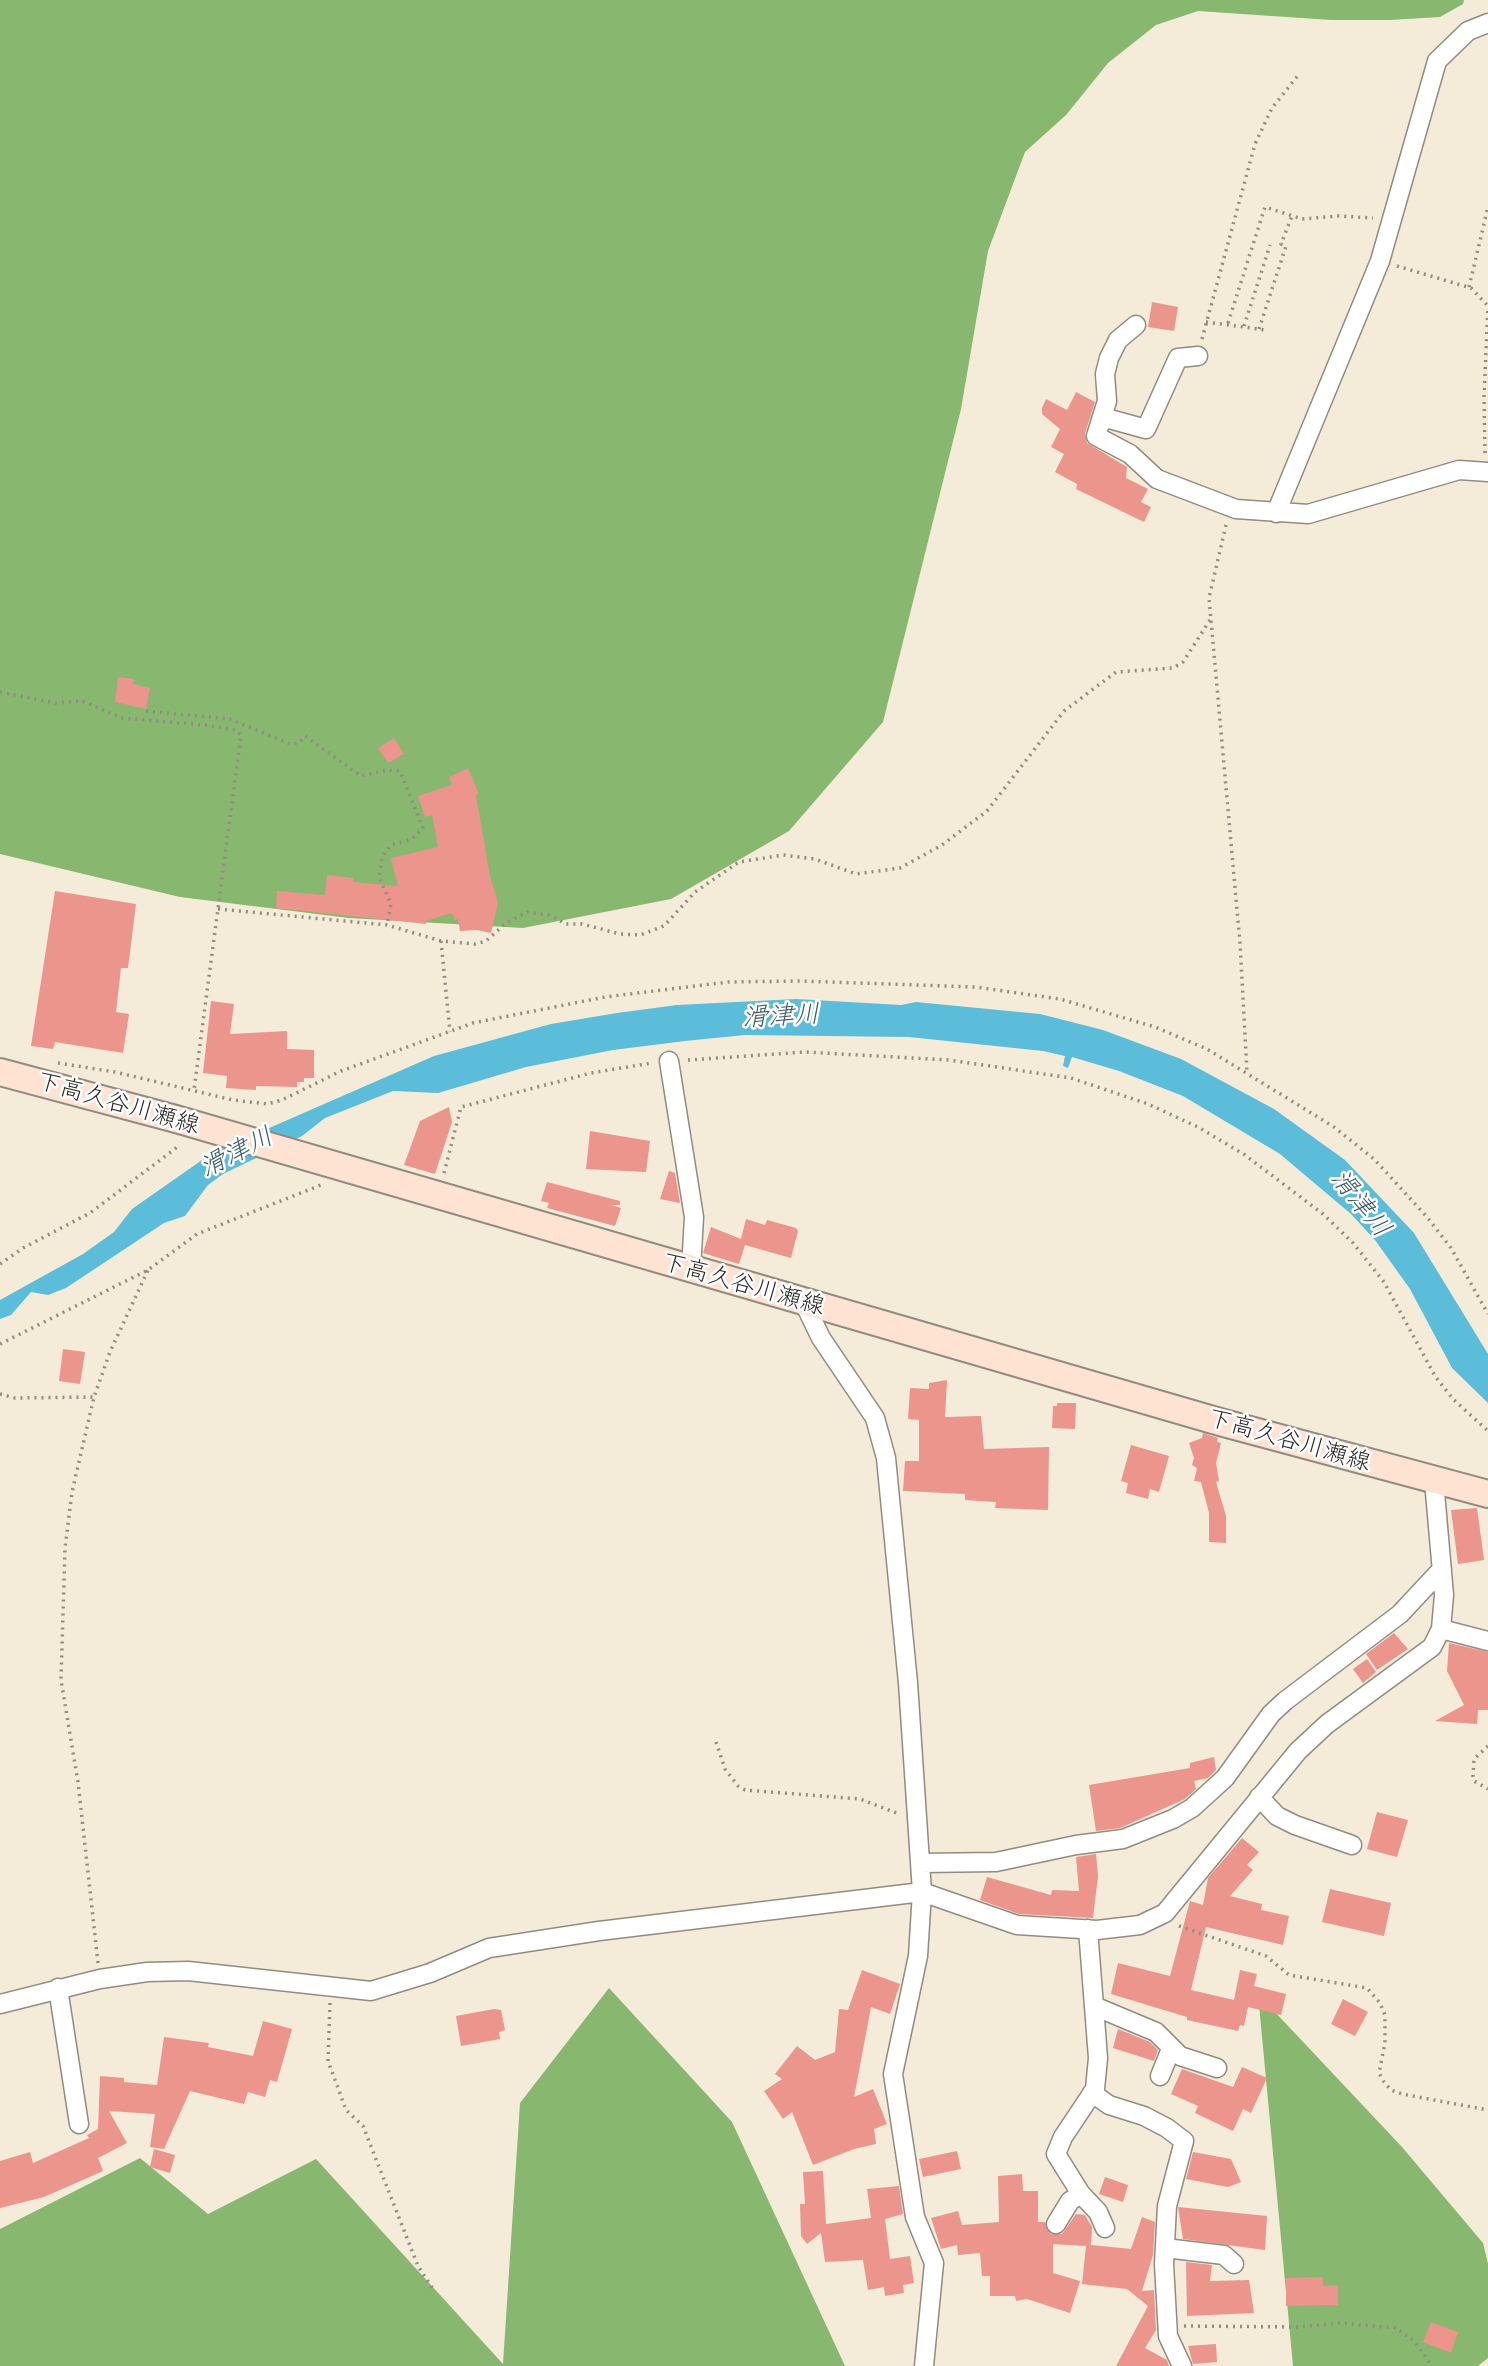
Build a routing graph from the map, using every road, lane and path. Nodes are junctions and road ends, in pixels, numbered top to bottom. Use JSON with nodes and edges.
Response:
{"nodes":[{"id":1,"x":1488,"y":23,"type":"edge"},
{"id":2,"x":1300,"y":73,"type":"dead end"},
{"id":3,"x":1488,"y":207,"type":"edge"},
{"id":4,"x":1292,"y":216,"type":"junction"},
{"id":5,"x":1391,"y":225,"type":"junction"},
{"id":6,"x":1270,"y":245,"type":"dead end"},
{"id":7,"x":1380,"y":261,"type":"junction"},
{"id":8,"x":1469,"y":287,"type":"junction"},
{"id":9,"x":1488,"y":306,"type":"edge"},
{"id":10,"x":1206,"y":322,"type":"junction"},
{"id":11,"x":1228,"y":323,"type":"junction"},
{"id":12,"x":1136,"y":325,"type":"dead end"},
{"id":13,"x":1244,"y":326,"type":"junction"},
{"id":14,"x":1259,"y":328,"type":"junction"},
{"id":15,"x":1266,"y":330,"type":"dead end"},
{"id":16,"x":1198,"y":356,"type":"joint"},
{"id":17,"x":1102,"y":417,"type":"junction"},
{"id":18,"x":1488,"y":472,"type":"edge"},
{"id":19,"x":1231,"y":508,"type":"junction"},
{"id":20,"x":1276,"y":513,"type":"junction"},
{"id":21,"x":1212,"y":617,"type":"junction"},
{"id":22,"x":0,"y":692,"type":"edge"},
{"id":23,"x":146,"y":711,"type":"dead end"},
{"id":24,"x":218,"y":909,"type":"junction"},
{"id":25,"x":387,"y":925,"type":"junction"},
{"id":26,"x":441,"y":942,"type":"junction"},
{"id":27,"x":450,"y":1032,"type":"junction"},
{"id":28,"x":669,"y":1061,"type":"junction"},
{"id":29,"x":1247,"y":1072,"type":"junction"},
{"id":30,"x":11,"y":1074,"type":"edge"},
{"id":31,"x":194,"y":1090,"type":"junction"},
{"id":32,"x":210,"y":1130,"type":"junction"},
{"id":33,"x":337,"y":1167,"type":"junction"},
{"id":34,"x":439,"y":1196,"type":"junction"},
{"id":35,"x":0,"y":1264,"type":"edge"},
{"id":36,"x":148,"y":1270,"type":"junction"},
{"id":37,"x":691,"y":1270,"type":"junction"},
{"id":38,"x":804,"y":1303,"type":"junction"},
{"id":39,"x":1488,"y":1314,"type":"edge"},
{"id":40,"x":0,"y":1344,"type":"edge"},
{"id":41,"x":0,"y":1394,"type":"edge"},
{"id":42,"x":94,"y":1397,"type":"junction"},
{"id":43,"x":1488,"y":1431,"type":"edge"},
{"id":44,"x":1434,"y":1481,"type":"junction"},
{"id":45,"x":1488,"y":1494,"type":"edge"},
{"id":46,"x":1442,"y":1569,"type":"junction"},
{"id":47,"x":1441,"y":1629,"type":"junction"},
{"id":48,"x":1488,"y":1642,"type":"edge"},
{"id":49,"x":716,"y":1742,"type":"dead end"},
{"id":50,"x":1488,"y":1746,"type":"edge"},
{"id":51,"x":1488,"y":1789,"type":"edge"},
{"id":52,"x":1259,"y":1797,"type":"junction"},
{"id":53,"x":917,"y":1821,"type":"junction"},
{"id":54,"x":1352,"y":1845,"type":"dead end"},
{"id":55,"x":920,"y":1863,"type":"junction"},
{"id":56,"x":922,"y":1892,"type":"junction"},
{"id":57,"x":1157,"y":1917,"type":"junction"},
{"id":58,"x":1088,"y":1929,"type":"junction"},
{"id":59,"x":100,"y":1979,"type":"junction"},
{"id":60,"x":330,"y":1987,"type":"junction"},
{"id":61,"x":58,"y":1988,"type":"junction"},
{"id":62,"x":0,"y":2004,"type":"edge"},
{"id":63,"x":1094,"y":2006,"type":"junction"},
{"id":64,"x":1171,"y":2049,"type":"junction"},
{"id":65,"x":1217,"y":2068,"type":"dead end"},
{"id":66,"x":1160,"y":2076,"type":"dead end"},
{"id":67,"x":1092,"y":2093,"type":"junction"},
{"id":68,"x":1488,"y":2110,"type":"edge"},
{"id":69,"x":79,"y":2124,"type":"dead end"},
{"id":70,"x":1081,"y":2194,"type":"junction"},
{"id":71,"x":1056,"y":2224,"type":"dead end"},
{"id":72,"x":1105,"y":2228,"type":"dead end"},
{"id":73,"x":1165,"y":2248,"type":"junction"},
{"id":74,"x":1234,"y":2264,"type":"dead end"},
{"id":75,"x":433,"y":2290,"type":"dead end"},
{"id":76,"x":1168,"y":2326,"type":"junction"},
{"id":77,"x":924,"y":2366,"type":"edge"},
{"id":78,"x":1182,"y":2366,"type":"edge"},
{"id":79,"x":1432,"y":2366,"type":"edge"}],
"edges":[{"from":1,"to":5,"type":"street"},
{"from":2,"to":10,"type":"path"},
{"from":3,"to":8,"type":"path"},
{"from":4,"to":5,"type":"path"},
{"from":4,"to":11,"type":"path"},
{"from":4,"to":14,"type":"path"},
{"from":5,"to":7,"type":"street"},
{"from":6,"to":13,"type":"path"},
{"from":7,"to":8,"type":"path"},
{"from":7,"to":20,"type":"street"},
{"from":8,"to":9,"type":"path"},
{"from":9,"to":18,"type":"path"},
{"from":10,"to":11,"type":"path"},
{"from":10,"to":16,"type":"path"},
{"from":11,"to":13,"type":"path"},
{"from":12,"to":17,"type":"street"},
{"from":13,"to":14,"type":"path"},
{"from":14,"to":15,"type":"path"},
{"from":16,"to":17,"type":"street"},
{"from":17,"to":19,"type":"street"},
{"from":18,"to":20,"type":"street"},
{"from":19,"to":20,"type":"street"},
{"from":19,"to":21,"type":"path"},
{"from":21,"to":26,"type":"path"},
{"from":21,"to":29,"type":"path"},
{"from":22,"to":24,"type":"path"},
{"from":23,"to":25,"type":"path"},
{"from":24,"to":25,"type":"path"},
{"from":24,"to":31,"type":"path"},
{"from":25,"to":26,"type":"path"},
{"from":26,"to":27,"type":"path"},
{"from":27,"to":29,"type":"path"},
{"from":27,"to":31,"type":"path"},
{"from":28,"to":34,"type":"path"},
{"from":28,"to":37,"type":"street"},
{"from":28,"to":43,"type":"path"},
{"from":29,"to":39,"type":"path"},
{"from":30,"to":31,"type":"path"},
{"from":30,"to":32,"type":"main road","name":"下高久谷川瀬線"},
{"from":32,"to":33,"type":"main road","name":"下高久谷川瀬線"},
{"from":32,"to":35,"type":"path"},
{"from":33,"to":34,"type":"main road","name":"下高久谷川瀬線"},
{"from":33,"to":36,"type":"path"},
{"from":34,"to":37,"type":"main road","name":"下高久谷川瀬線"},
{"from":36,"to":40,"type":"path"},
{"from":36,"to":42,"type":"path"},
{"from":37,"to":38,"type":"main road","name":"下高久谷川瀬線"},
{"from":38,"to":44,"type":"main road","name":"下高久谷川瀬線"},
{"from":38,"to":53,"type":"street"},
{"from":41,"to":42,"type":"path"},
{"from":42,"to":59,"type":"path"},
{"from":44,"to":45,"type":"main road","name":"下高久谷川瀬線"},
{"from":44,"to":46,"type":"street"},
{"from":46,"to":47,"type":"street"},
{"from":46,"to":55,"type":"street"},
{"from":47,"to":48,"type":"street"},
{"from":47,"to":52,"type":"street"},
{"from":49,"to":53,"type":"path"},
{"from":50,"to":51,"type":"path"},
{"from":52,"to":54,"type":"street"},
{"from":52,"to":57,"type":"street"},
{"from":53,"to":55,"type":"street"},
{"from":55,"to":56,"type":"street"},
{"from":56,"to":58,"type":"street"},
{"from":56,"to":60,"type":"street"},
{"from":56,"to":77,"type":"street"},
{"from":57,"to":58,"type":"street"},
{"from":57,"to":68,"type":"path"},
{"from":58,"to":63,"type":"street"},
{"from":59,"to":60,"type":"street"},
{"from":59,"to":61,"type":"street"},
{"from":60,"to":75,"type":"path"},
{"from":61,"to":62,"type":"street"},
{"from":61,"to":69,"type":"street"},
{"from":63,"to":64,"type":"street"},
{"from":63,"to":67,"type":"street"},
{"from":64,"to":65,"type":"street"},
{"from":64,"to":66,"type":"street"},
{"from":67,"to":70,"type":"street"},
{"from":67,"to":73,"type":"street"},
{"from":70,"to":71,"type":"street"},
{"from":70,"to":72,"type":"street"},
{"from":73,"to":74,"type":"street"},
{"from":73,"to":76,"type":"street"},
{"from":76,"to":78,"type":"street"},
{"from":76,"to":79,"type":"path"}]}
